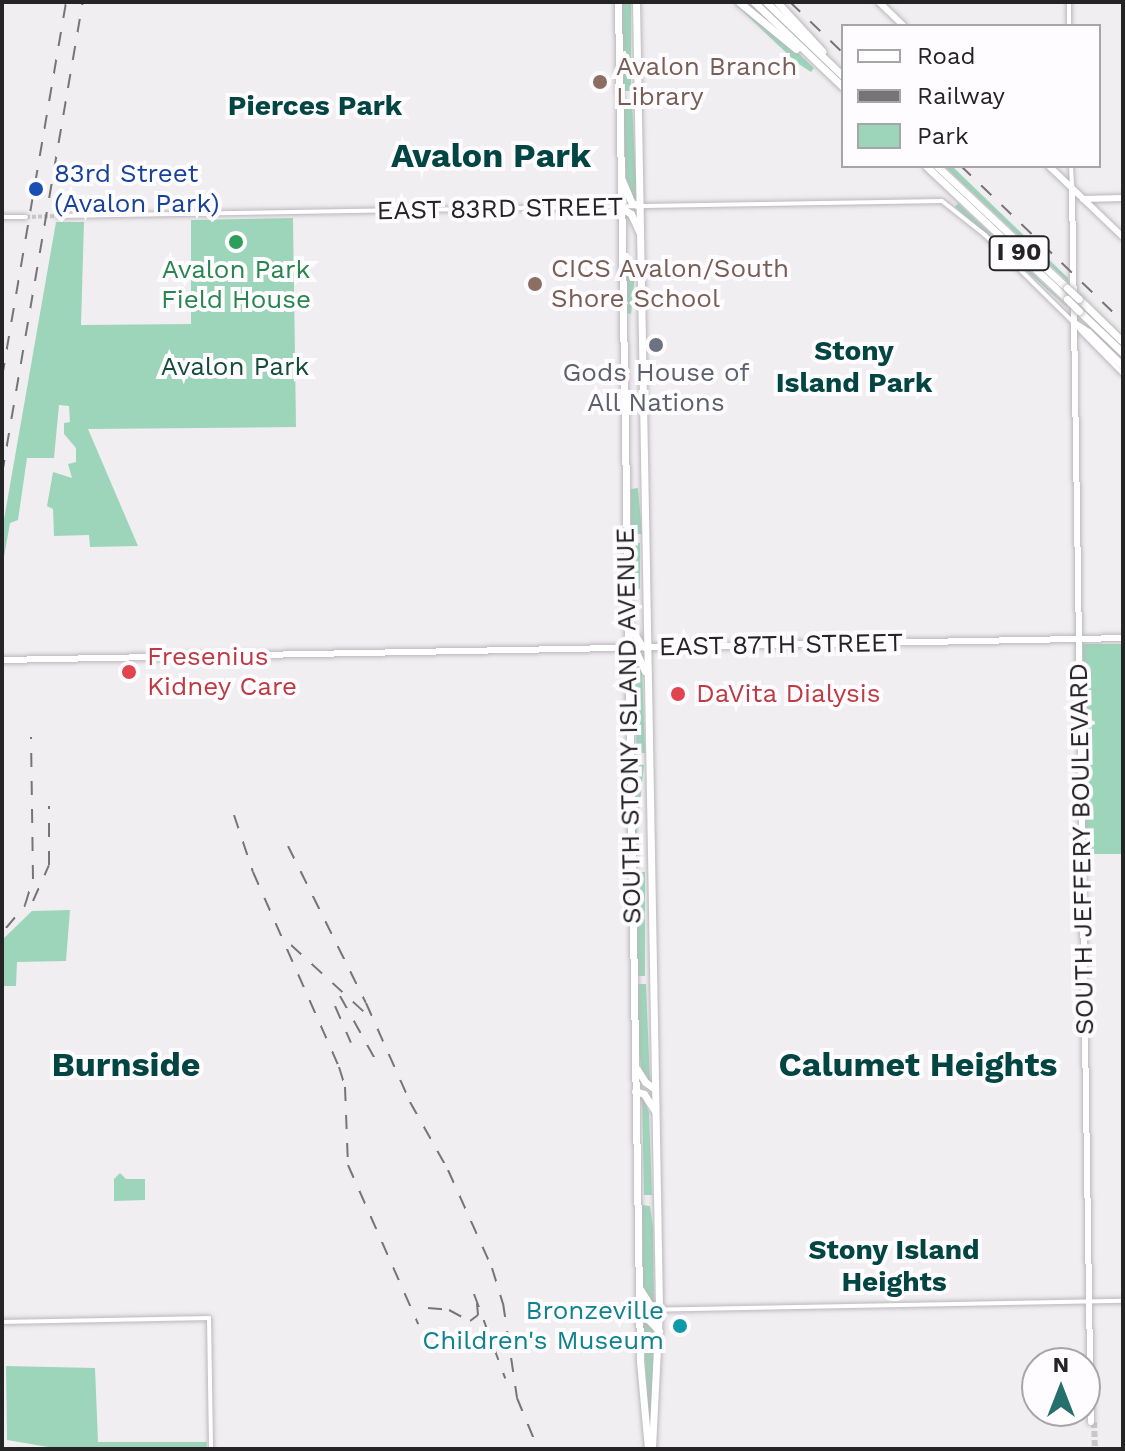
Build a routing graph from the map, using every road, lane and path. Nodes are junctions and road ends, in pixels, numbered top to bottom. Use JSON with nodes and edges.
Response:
{"nodes":[{"id":1,"x":618,"y":2,"type":"edge"},
{"id":2,"x":636,"y":2,"type":"edge"},
{"id":3,"x":739,"y":2,"type":"edge"},
{"id":4,"x":754,"y":2,"type":"edge"},
{"id":5,"x":766,"y":2,"type":"edge"},
{"id":6,"x":777,"y":2,"type":"edge"},
{"id":7,"x":879,"y":2,"type":"edge"},
{"id":8,"x":1069,"y":2,"type":"edge"},
{"id":9,"x":902,"y":24,"type":"edge"},
{"id":10,"x":1069,"y":24,"type":"edge"},
{"id":11,"x":819,"y":59,"type":"junction"},
{"id":12,"x":829,"y":69,"type":"junction"},
{"id":13,"x":841,"y":75,"type":"edge"},
{"id":14,"x":841,"y":84,"type":"edge"},
{"id":15,"x":928,"y":168,"type":"edge"},
{"id":16,"x":939,"y":168,"type":"edge"},
{"id":17,"x":1051,"y":168,"type":"edge"},
{"id":18,"x":1071,"y":168,"type":"edge"},
{"id":19,"x":620,"y":174,"type":"junction"},
{"id":20,"x":1072,"y":188,"type":"junction"},
{"id":21,"x":1123,"y":198,"type":"edge"},
{"id":22,"x":1072,"y":199,"type":"junction"},
{"id":23,"x":1083,"y":199,"type":"junction"},
{"id":24,"x":640,"y":206,"type":"junction"},
{"id":25,"x":620,"y":207,"type":"junction"},
{"id":26,"x":58,"y":216,"type":"tunnel mouth"},
{"id":27,"x":2,"y":217,"type":"edge"},
{"id":28,"x":26,"y":217,"type":"tunnel mouth"},
{"id":29,"x":641,"y":236,"type":"junction"},
{"id":30,"x":1123,"y":237,"type":"edge"},
{"id":31,"x":1070,"y":287,"type":"junction"},
{"id":32,"x":1074,"y":323,"type":"junction"},
{"id":33,"x":1123,"y":342,"type":"edge"},
{"id":34,"x":1123,"y":353,"type":"edge"},
{"id":35,"x":1123,"y":366,"type":"edge"},
{"id":36,"x":1123,"y":374,"type":"edge"},
{"id":37,"x":628,"y":625,"type":"junction"},
{"id":38,"x":1123,"y":638,"type":"edge"},
{"id":39,"x":1078,"y":639,"type":"junction"},
{"id":40,"x":648,"y":648,"type":"junction"},
{"id":41,"x":628,"y":649,"type":"junction"},
{"id":42,"x":2,"y":660,"type":"edge"},
{"id":43,"x":648,"y":678,"type":"junction"},
{"id":44,"x":635,"y":1063,"type":"junction"},
{"id":45,"x":655,"y":1089,"type":"junction"},
{"id":46,"x":635,"y":1091,"type":"junction"},
{"id":47,"x":656,"y":1111,"type":"junction"},
{"id":48,"x":639,"y":1288,"type":"junction"},
{"id":49,"x":1123,"y":1301,"type":"edge"},
{"id":50,"x":1090,"y":1302,"type":"junction"},
{"id":51,"x":659,"y":1309,"type":"junction"},
{"id":52,"x":639,"y":1310,"type":"junction"},
{"id":53,"x":2,"y":1322,"type":"edge"},
{"id":54,"x":659,"y":1331,"type":"junction"},
{"id":55,"x":1091,"y":1347,"type":"edge"},
{"id":56,"x":211,"y":1449,"type":"edge"},
{"id":57,"x":650,"y":1449,"type":"edge"}],
"edges":[{"from":1,"to":19,"type":"highway","name":"SOUTH STONY ISLAND AVENUE"},
{"from":2,"to":24,"type":"highway","name":"SOUTH STONY ISLAND AVENUE"},
{"from":3,"to":11,"type":"highway"},
{"from":4,"to":11,"type":"highway"},
{"from":5,"to":11,"type":"highway"},
{"from":6,"to":11,"type":"highway"},
{"from":7,"to":9,"type":"main road"},
{"from":8,"to":10,"type":"street"},
{"from":11,"to":12,"type":"highway"},
{"from":11,"to":12,"type":"highway"},
{"from":12,"to":13,"type":"highway"},
{"from":12,"to":14,"type":"highway"},
{"from":15,"to":34,"type":"highway","number":"I 90","bridge":true},
{"from":16,"to":31,"type":"highway","number":"I 90"},
{"from":17,"to":20,"type":"main road"},
{"from":18,"to":20,"type":"street","name":"SOUTH JEFFERY BOULEVARD"},
{"from":19,"to":24,"type":"highway"},
{"from":19,"to":25,"type":"highway","name":"SOUTH STONY ISLAND AVENUE"},
{"from":20,"to":22,"type":"main road","name":"SOUTH JEFFERY BOULEVARD"},
{"from":20,"to":23,"type":"main road"},
{"from":21,"to":23,"type":"main road"},
{"from":22,"to":23,"type":"street"},
{"from":22,"to":31,"type":"main road","name":"SOUTH JEFFERY BOULEVARD"},
{"from":23,"to":30,"type":"main road"},
{"from":24,"to":25,"type":"street","name":"EAST 83RD STREET"},
{"from":24,"to":29,"type":"highway","name":"SOUTH STONY ISLAND AVENUE"},
{"from":24,"to":32,"type":"street","name":"EAST 83RD STREET"},
{"from":25,"to":26,"type":"street","name":"EAST 83RD STREET"},
{"from":25,"to":29,"type":"highway"},
{"from":25,"to":37,"type":"highway","name":"SOUTH STONY ISLAND AVENUE"},
{"from":27,"to":28,"type":"street"},
{"from":29,"to":40,"type":"highway","name":"SOUTH STONY ISLAND AVENUE"},
{"from":31,"to":32,"type":"main road","name":"SOUTH JEFFERY BOULEVARD"},
{"from":31,"to":33,"type":"highway","number":"I 90","bridge":true},
{"from":32,"to":35,"type":"highway"},
{"from":32,"to":36,"type":"street"},
{"from":32,"to":39,"type":"main road","name":"SOUTH JEFFERY BOULEVARD"},
{"from":37,"to":40,"type":"highway"},
{"from":37,"to":41,"type":"highway","name":"SOUTH STONY ISLAND AVENUE"},
{"from":38,"to":39,"type":"main road","name":"EAST 87TH STREET"},
{"from":39,"to":40,"type":"main road","name":"EAST 87TH STREET"},
{"from":39,"to":50,"type":"main road","name":"SOUTH JEFFERY BOULEVARD"},
{"from":40,"to":41,"type":"main road","name":"EAST 87TH STREET"},
{"from":40,"to":43,"type":"highway","name":"SOUTH STONY ISLAND AVENUE"},
{"from":41,"to":42,"type":"main road","name":"EAST 87TH STREET"},
{"from":41,"to":43,"type":"highway"},
{"from":41,"to":44,"type":"highway","name":"SOUTH STONY ISLAND AVENUE"},
{"from":43,"to":45,"type":"highway","name":"SOUTH STONY ISLAND AVENUE"},
{"from":44,"to":45,"type":"highway"},
{"from":44,"to":46,"type":"highway","name":"SOUTH STONY ISLAND AVENUE"},
{"from":45,"to":47,"type":"highway","name":"SOUTH STONY ISLAND AVENUE"},
{"from":46,"to":47,"type":"highway"},
{"from":46,"to":48,"type":"highway","name":"SOUTH STONY ISLAND AVENUE"},
{"from":47,"to":51,"type":"highway","name":"SOUTH STONY ISLAND AVENUE"},
{"from":48,"to":51,"type":"highway"},
{"from":48,"to":52,"type":"highway","name":"SOUTH STONY ISLAND AVENUE"},
{"from":49,"to":50,"type":"street"},
{"from":50,"to":51,"type":"street"},
{"from":50,"to":55,"type":"main road","name":"SOUTH JEFFERY BOULEVARD"},
{"from":51,"to":52,"type":"street"},
{"from":51,"to":54,"type":"highway","name":"SOUTH STONY ISLAND AVENUE"},
{"from":52,"to":54,"type":"highway"},
{"from":52,"to":57,"type":"highway","name":"SOUTH STONY ISLAND AVENUE"},
{"from":53,"to":56,"type":"street"},
{"from":54,"to":57,"type":"highway","name":"SOUTH STONY ISLAND AVENUE"}]}
